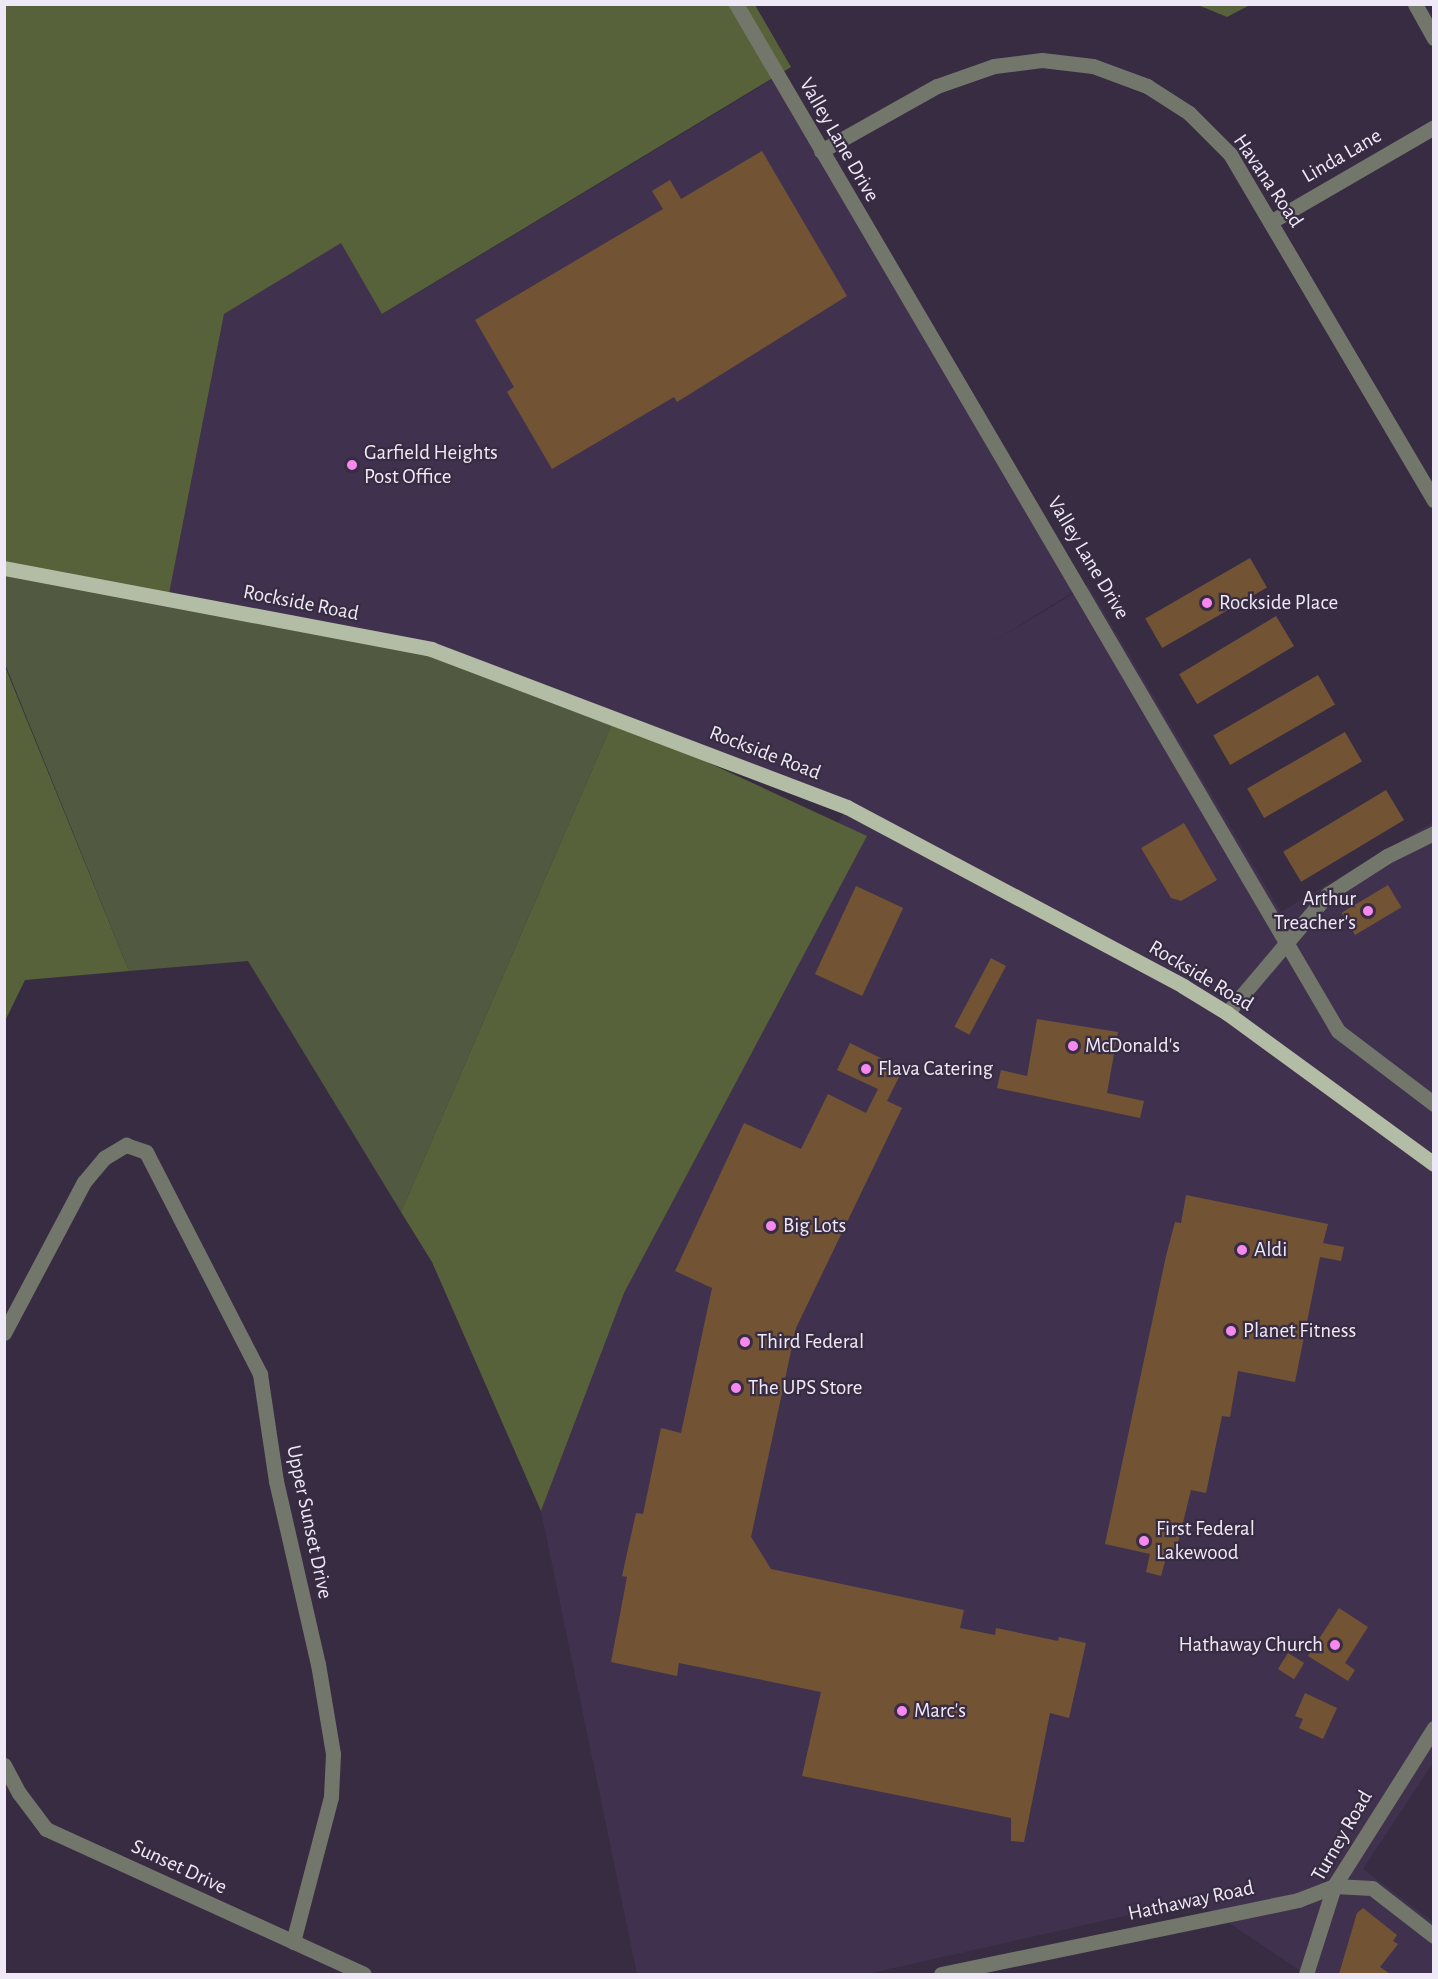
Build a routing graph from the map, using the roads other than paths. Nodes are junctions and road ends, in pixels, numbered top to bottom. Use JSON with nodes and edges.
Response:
{"nodes":[{"id":1,"x":736,"y":4,"type":"edge"},
{"id":2,"x":1415,"y":4,"type":"edge"},
{"id":3,"x":1434,"y":38,"type":"edge"},
{"id":4,"x":1434,"y":127,"type":"edge"},
{"id":5,"x":821,"y":151,"type":"junction"},
{"id":6,"x":1272,"y":220,"type":"junction"},
{"id":7,"x":1434,"y":500,"type":"edge"},
{"id":8,"x":4,"y":568,"type":"edge"},
{"id":9,"x":1434,"y":833,"type":"edge"},
{"id":10,"x":1288,"y":943,"type":"junction"},
{"id":11,"x":1227,"y":1013,"type":"junction"},
{"id":12,"x":1434,"y":1104,"type":"edge"},
{"id":13,"x":1434,"y":1164,"type":"edge"},
{"id":14,"x":4,"y":1333,"type":"edge"},
{"id":15,"x":1434,"y":1728,"type":"edge"},
{"id":16,"x":4,"y":1765,"type":"edge"},
{"id":17,"x":1334,"y":1886,"type":"junction"},
{"id":18,"x":1434,"y":1935,"type":"edge"},
{"id":19,"x":293,"y":1942,"type":"junction"},
{"id":20,"x":364,"y":1974,"type":"edge"},
{"id":21,"x":941,"y":1974,"type":"edge"},
{"id":22,"x":1306,"y":1974,"type":"edge"}],
"edges":[{"from":1,"to":5,"type":"street","name":"Valley Lane Drive"},
{"from":2,"to":3,"type":"street"},
{"from":4,"to":6,"type":"street","name":"Linda Lane"},
{"from":5,"to":6,"type":"street","name":"Havana Road"},
{"from":5,"to":10,"type":"street","name":"Valley Lane Drive"},
{"from":6,"to":7,"type":"street","name":"Havana Road"},
{"from":8,"to":11,"type":"main road","name":"Rockside Road"},
{"from":9,"to":10,"type":"street"},
{"from":10,"to":11,"type":"street"},
{"from":10,"to":12,"type":"street","name":"Valley Lane Drive"},
{"from":11,"to":13,"type":"main road","name":"Rockside Road"},
{"from":14,"to":19,"type":"street","name":"Upper Sunset Drive"},
{"from":15,"to":17,"type":"street","name":"Turney Road"},
{"from":16,"to":19,"type":"street","name":"Sunset Drive"},
{"from":17,"to":18,"type":"street","name":"Hathaway Road"},
{"from":17,"to":21,"type":"street","name":"Hathaway Road"},
{"from":17,"to":22,"type":"street","name":"Turney Road"},
{"from":19,"to":20,"type":"street","name":"Sunset Drive"}]}
